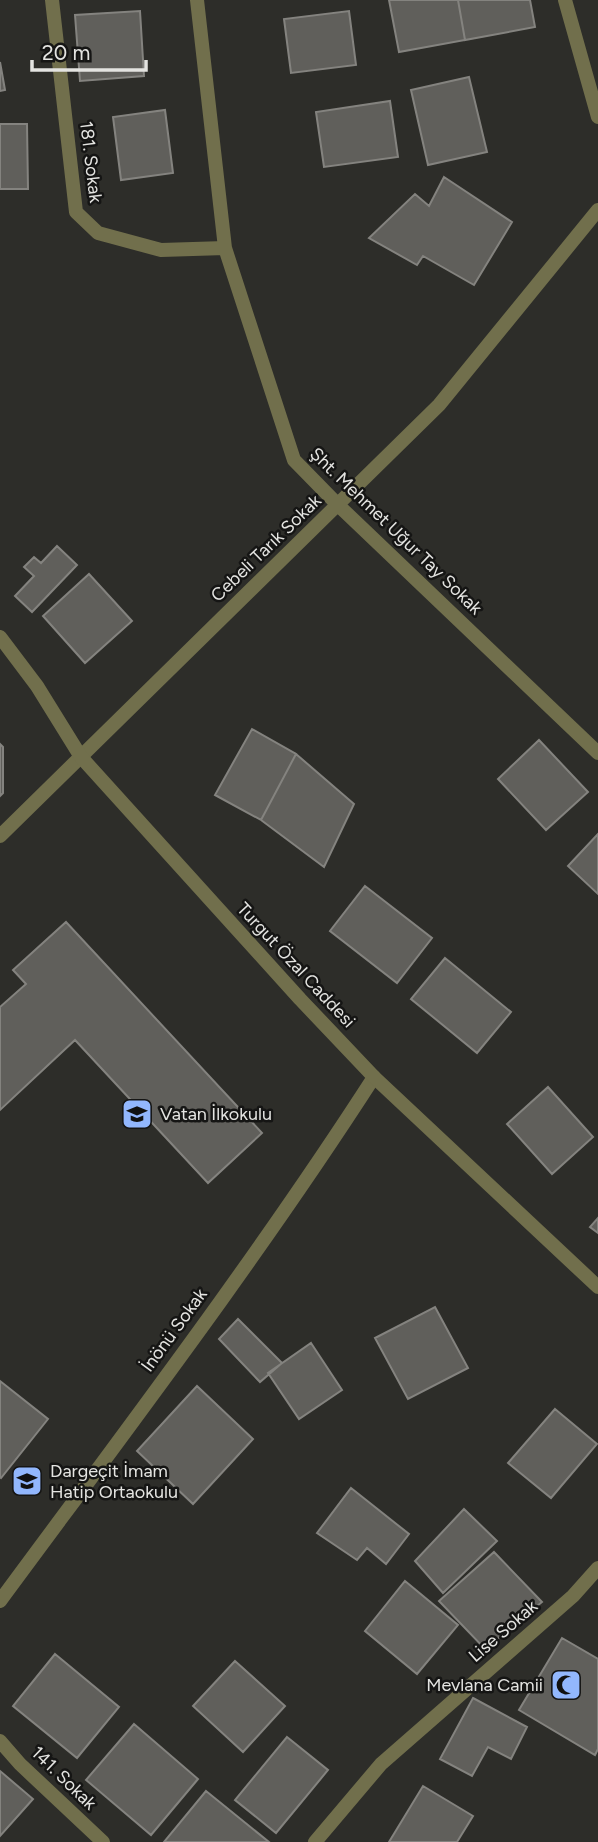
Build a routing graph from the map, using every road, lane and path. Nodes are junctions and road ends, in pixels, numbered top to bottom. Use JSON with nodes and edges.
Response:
{"nodes":[{"id":1,"x":52,"y":0,"type":"edge"},
{"id":2,"x":197,"y":0,"type":"edge"},
{"id":3,"x":565,"y":0,"type":"edge"},
{"id":4,"x":598,"y":117,"type":"edge"},
{"id":5,"x":598,"y":210,"type":"edge"},
{"id":6,"x":225,"y":248,"type":"junction"},
{"id":7,"x":338,"y":505,"type":"junction"},
{"id":8,"x":0,"y":637,"type":"edge"},
{"id":9,"x":598,"y":753,"type":"edge"},
{"id":10,"x":81,"y":757,"type":"junction"},
{"id":11,"x":0,"y":836,"type":"edge"},
{"id":12,"x":374,"y":1077,"type":"junction"},
{"id":13,"x":598,"y":1287,"type":"edge"},
{"id":14,"x":598,"y":1568,"type":"edge"},
{"id":15,"x":0,"y":1601,"type":"edge"},
{"id":16,"x":0,"y":1741,"type":"edge"},
{"id":17,"x":318,"y":1841,"type":"edge"},
{"id":18,"x":103,"y":1842,"type":"edge"}],
"edges":[{"from":1,"to":6,"type":"street","name":"181. Sokak"},
{"from":2,"to":6,"type":"street","name":"Şht. Mehmet Uğur Tay Sokak"},
{"from":3,"to":4,"type":"street"},
{"from":5,"to":7,"type":"street","name":"Cebeli Tarık Sokak"},
{"from":6,"to":7,"type":"street","name":"Şht. Mehmet Uğur Tay Sokak"},
{"from":7,"to":9,"type":"street","name":"Şht. Mehmet Uğur Tay Sokak"},
{"from":7,"to":10,"type":"street","name":"Cebeli Tarık Sokak"},
{"from":8,"to":10,"type":"street","name":"Turgut Özal Caddesi"},
{"from":10,"to":11,"type":"street","name":"Cebeli Tarık Sokak"},
{"from":10,"to":12,"type":"street","name":"Turgut Özal Caddesi"},
{"from":12,"to":13,"type":"street","name":"Turgut Özal Caddesi"},
{"from":12,"to":15,"type":"street","name":"İnönü Sokak"},
{"from":14,"to":17,"type":"street","name":"Lise Sokak"},
{"from":16,"to":18,"type":"street","name":"141. Sokak"}]}
